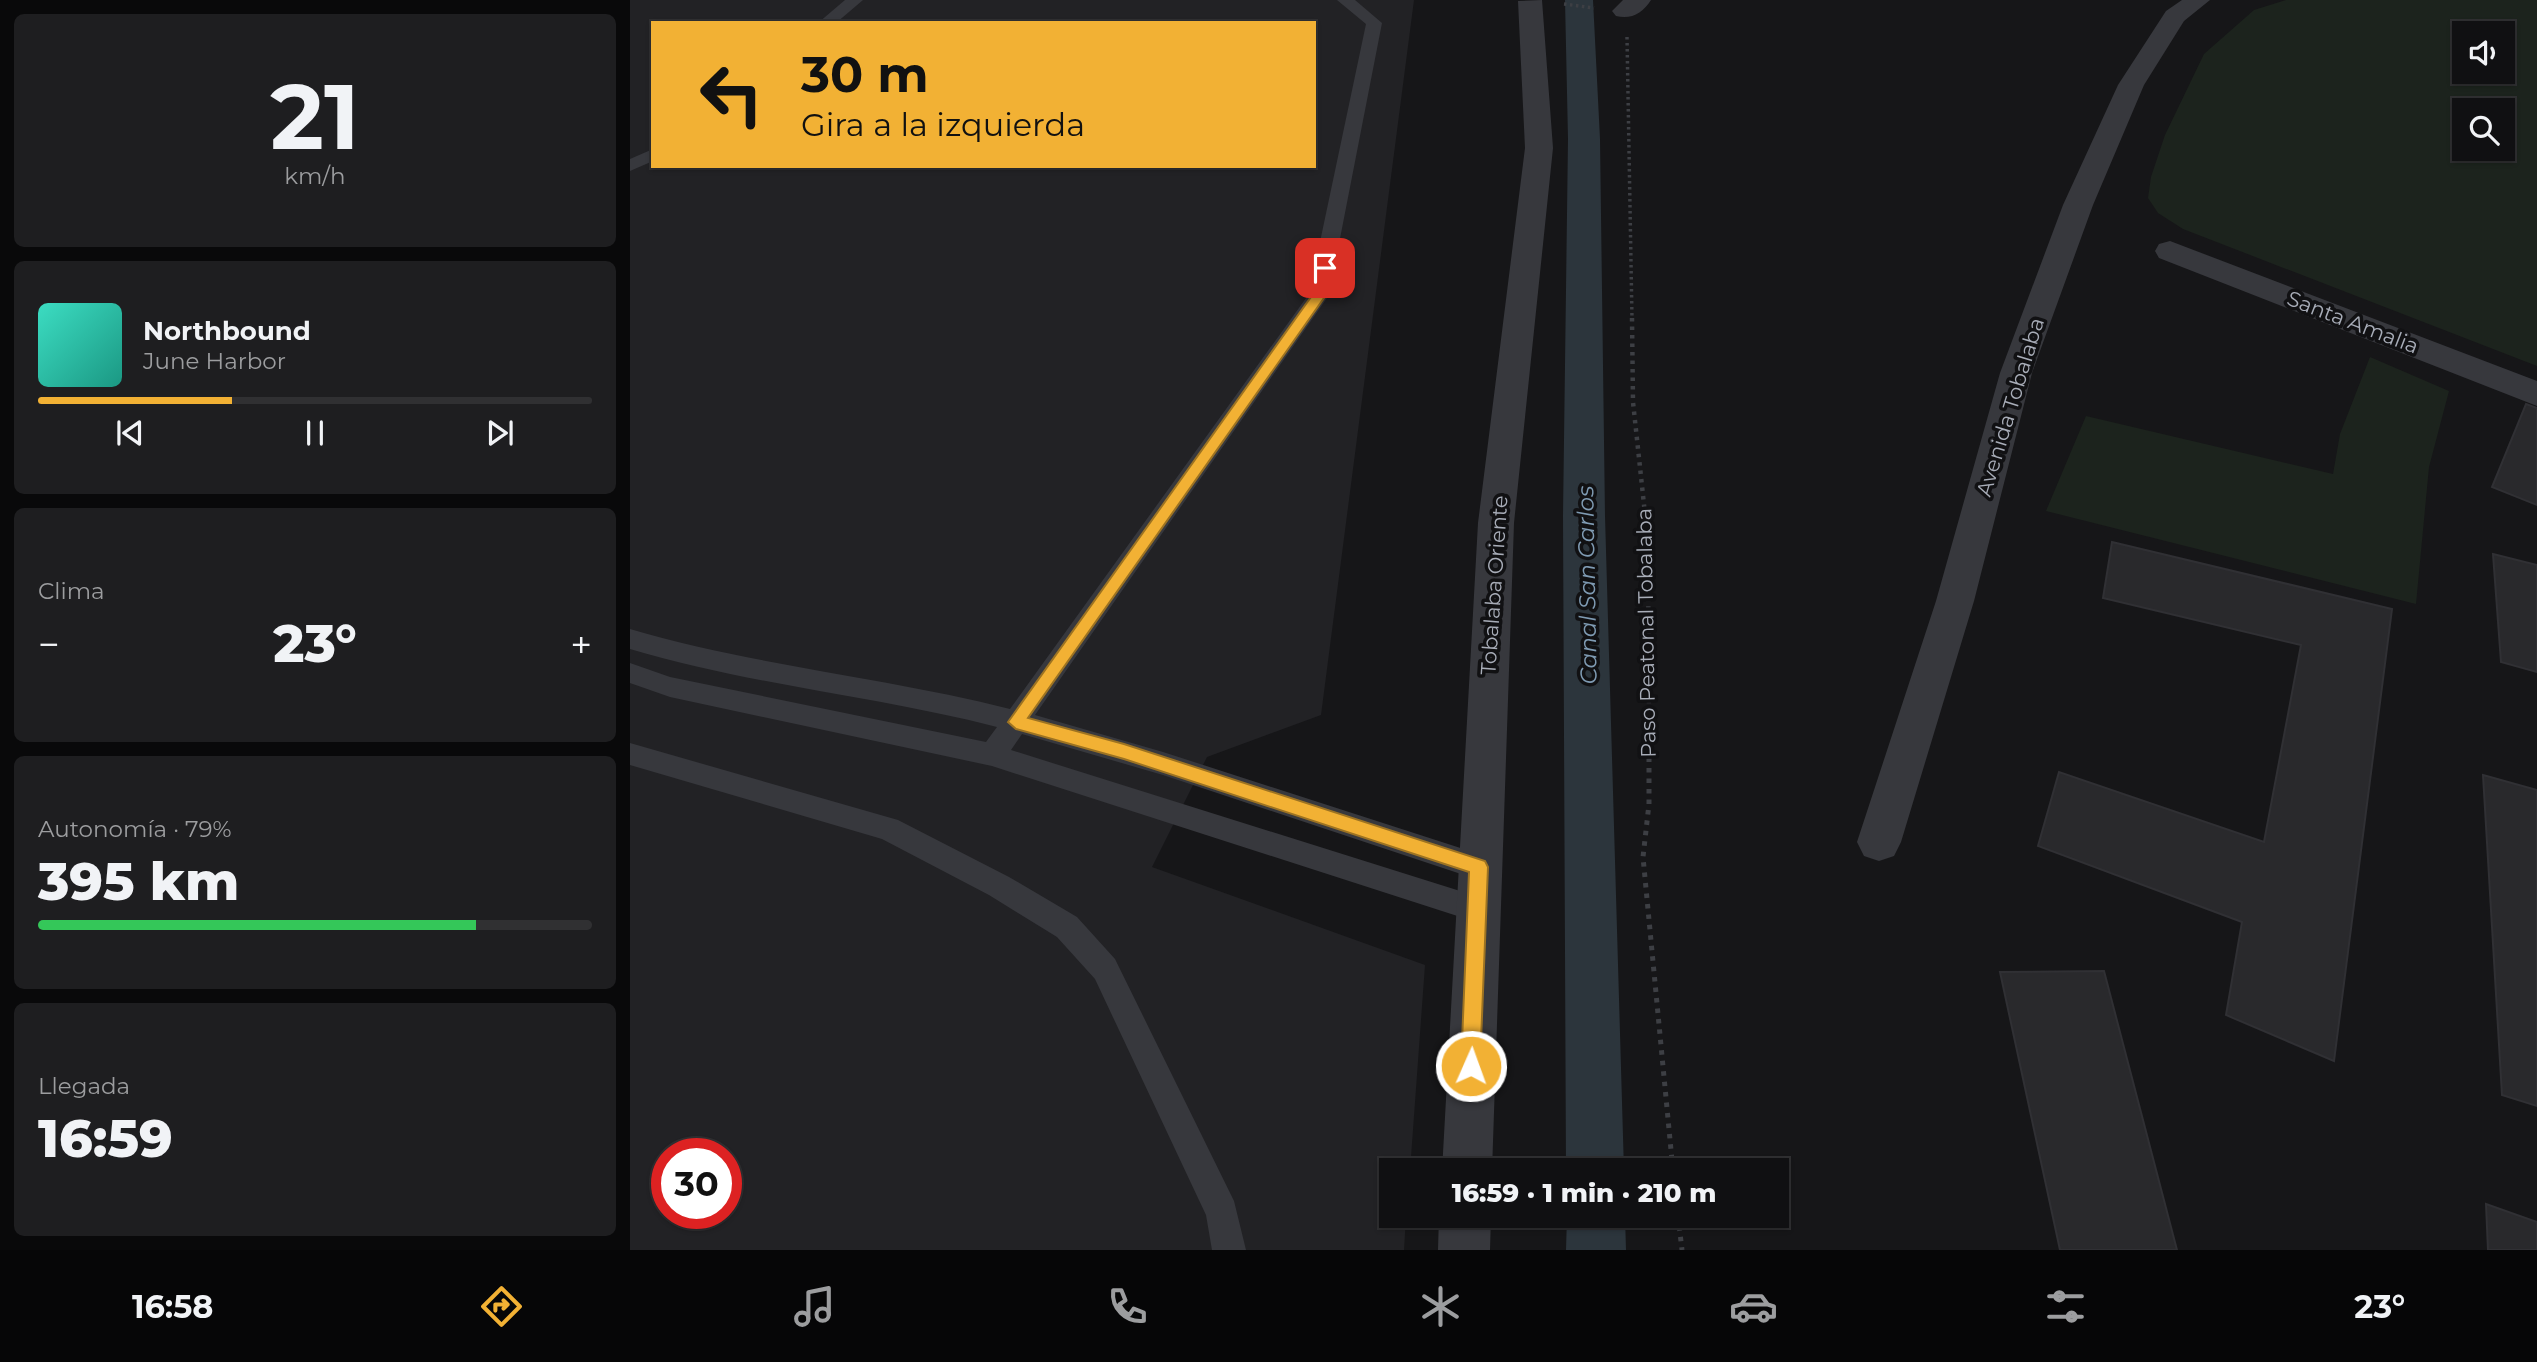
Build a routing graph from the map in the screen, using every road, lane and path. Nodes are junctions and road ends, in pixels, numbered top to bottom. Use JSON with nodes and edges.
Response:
{"nodes":[{"id":1,"x":855,"y":0,"type":"edge"},
{"id":2,"x":1345,"y":0,"type":"edge"},
{"id":3,"x":2198,"y":0,"type":"edge"},
{"id":4,"x":1540,"y":2,"type":"edge"},
{"id":5,"x":1626,"y":7,"type":"edge"},
{"id":6,"x":829,"y":21,"type":"edge"},
{"id":7,"x":651,"y":155,"type":"edge"},
{"id":8,"x":630,"y":166,"type":"edge"},
{"id":9,"x":2170,"y":251,"type":"dead end"},
{"id":10,"x":2537,"y":394,"type":"edge"},
{"id":11,"x":630,"y":639,"type":"edge"},
{"id":12,"x":630,"y":673,"type":"edge"},
{"id":13,"x":1016,"y":722,"type":"junction"},
{"id":14,"x":630,"y":754,"type":"edge"},
{"id":15,"x":992,"y":755,"type":"junction"},
{"id":16,"x":1879,"y":842,"type":"dead end"},
{"id":17,"x":1479,"y":867,"type":"junction"},
{"id":18,"x":1476,"y":909,"type":"junction"},
{"id":19,"x":1467,"y":1158,"type":"edge"},
{"id":20,"x":1672,"y":1158,"type":"edge"},
{"id":21,"x":1465,"y":1228,"type":"edge"},
{"id":22,"x":1679,"y":1228,"type":"edge"},
{"id":23,"x":1229,"y":1250,"type":"edge"},
{"id":24,"x":1464,"y":1250,"type":"edge"},
{"id":25,"x":1682,"y":1250,"type":"edge"}],
"edges":[{"from":1,"to":6,"type":"lane"},
{"from":2,"to":13,"type":"lane"},
{"from":3,"to":16,"type":"street","name":"Avenida Tobalaba"},
{"from":4,"to":5,"type":"path","name":"Paso Peatonal Tobalaba"},
{"from":4,"to":17,"type":"street","name":"Tobalaba Oriente"},
{"from":5,"to":20,"type":"path","name":"Paso Peatonal Tobalaba"},
{"from":7,"to":8,"type":"lane"},
{"from":9,"to":10,"type":"street","name":"Santa Amalia"},
{"from":11,"to":13,"type":"lane"},
{"from":12,"to":15,"type":"lane"},
{"from":13,"to":15,"type":"lane"},
{"from":13,"to":17,"type":"lane"},
{"from":14,"to":23,"type":"lane"},
{"from":15,"to":18,"type":"lane"},
{"from":17,"to":18,"type":"street","name":"Tobalaba Oriente"},
{"from":18,"to":19,"type":"street","name":"Tobalaba Oriente"},
{"from":21,"to":24,"type":"street"},
{"from":22,"to":25,"type":"path"}]}
